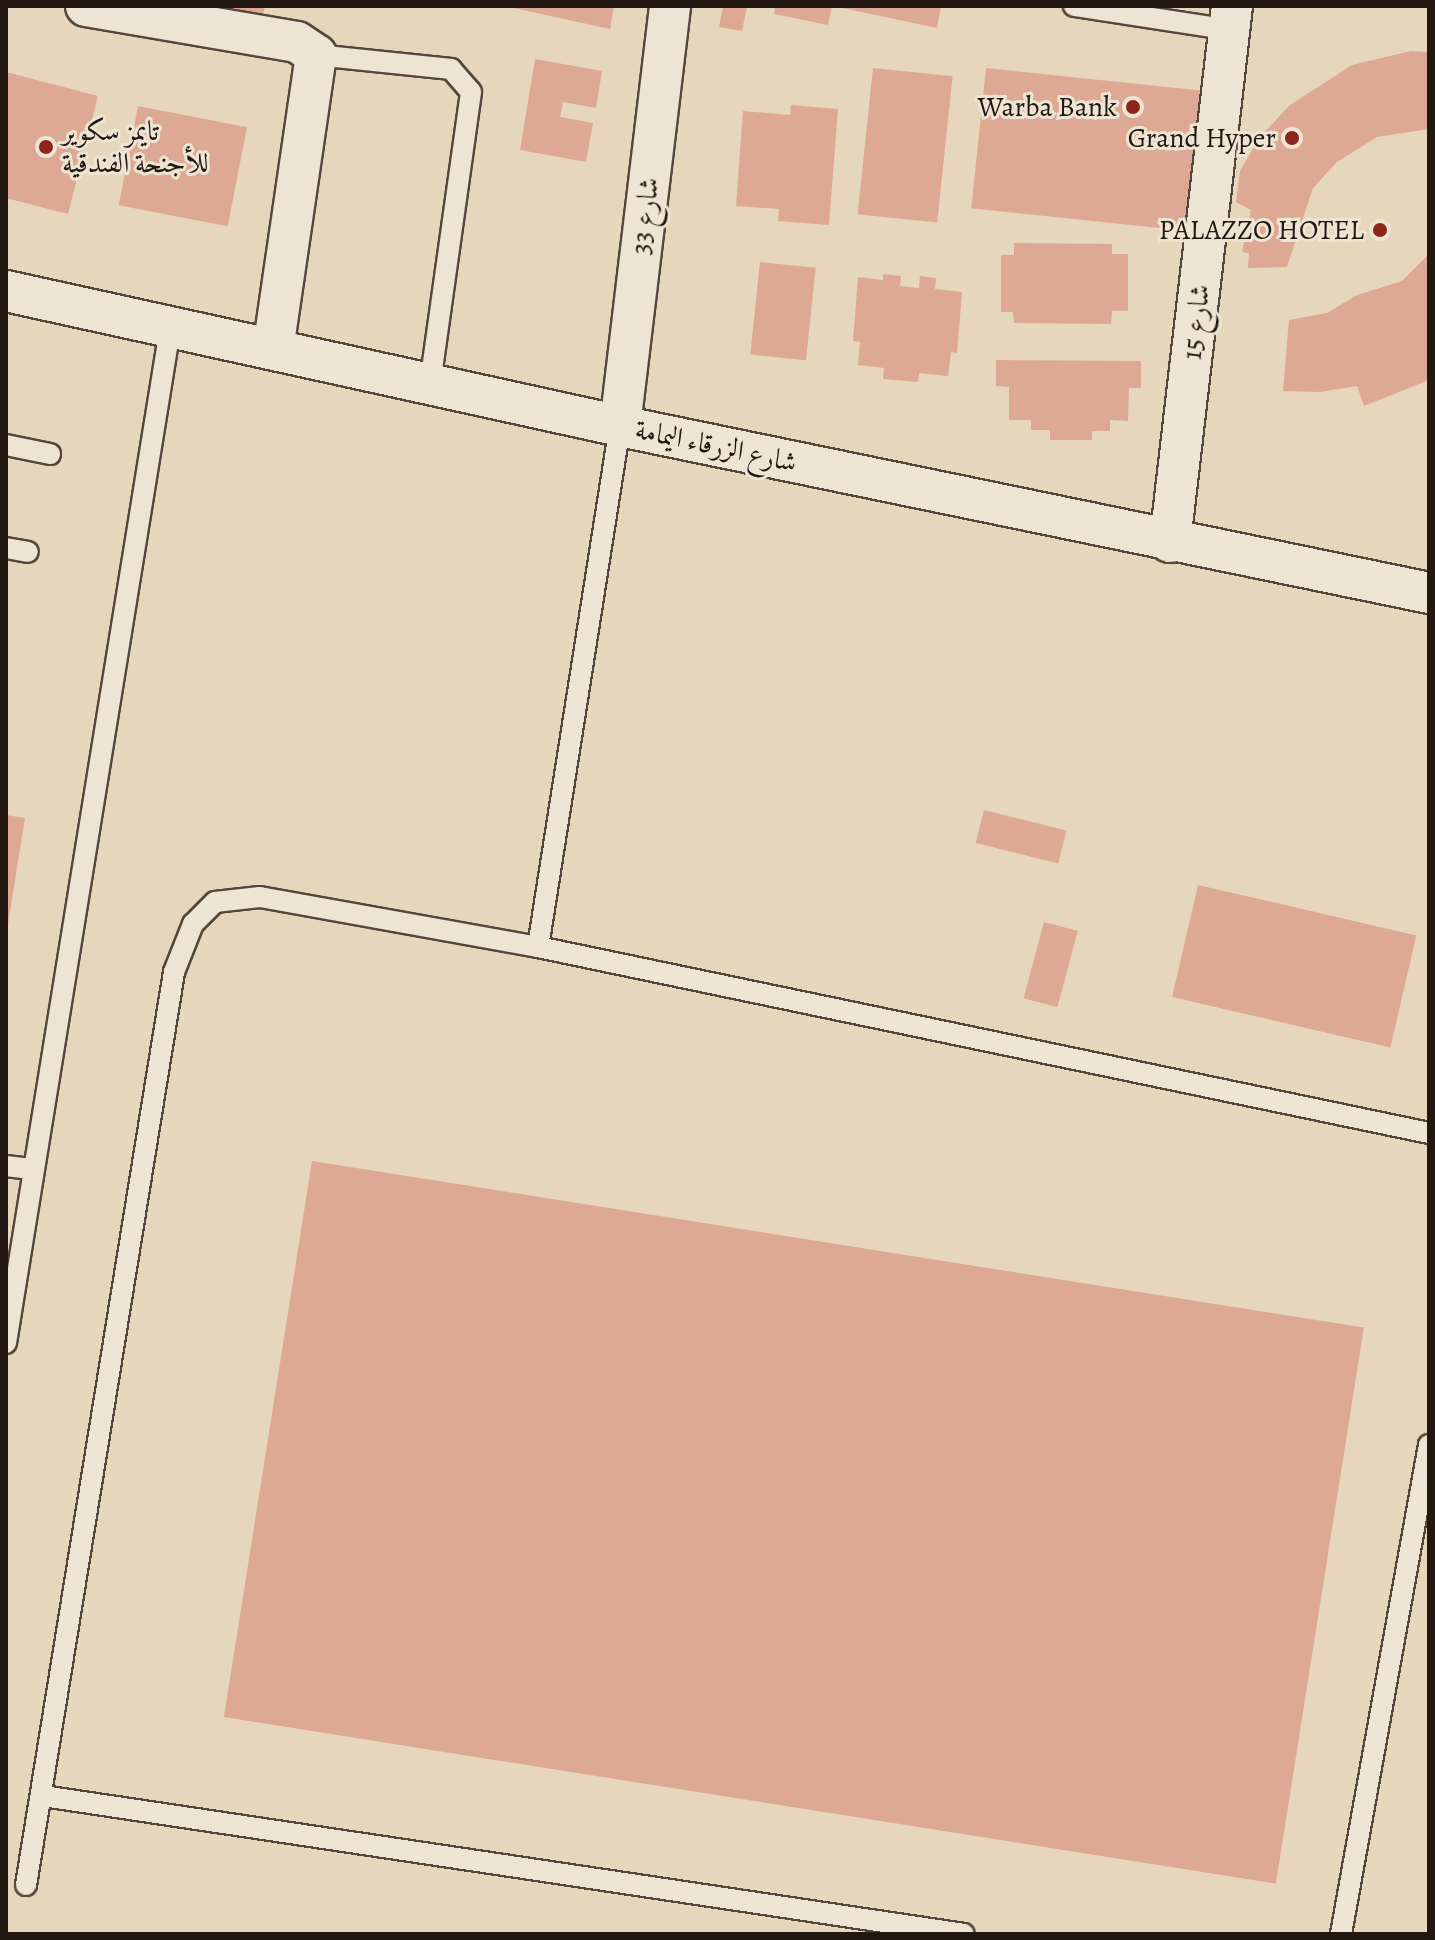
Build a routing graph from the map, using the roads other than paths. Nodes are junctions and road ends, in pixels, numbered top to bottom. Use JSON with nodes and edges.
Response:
{"nodes":[{"id":1,"x":86,"y":6,"type":"edge"},
{"id":2,"x":670,"y":6,"type":"edge"},
{"id":3,"x":1074,"y":6,"type":"edge"},
{"id":4,"x":1231,"y":18,"type":"edge"},
{"id":5,"x":297,"y":34,"type":"edge"},
{"id":6,"x":6,"y":291,"type":"edge"},
{"id":7,"x":170,"y":329,"type":"junction"},
{"id":8,"x":273,"y":348,"type":"junction"},
{"id":9,"x":430,"y":384,"type":"junction"},
{"id":10,"x":620,"y":426,"type":"junction"},
{"id":11,"x":6,"y":445,"type":"edge"},
{"id":12,"x":50,"y":454,"type":"dead end"},
{"id":13,"x":1170,"y":542,"type":"junction"},
{"id":14,"x":6,"y":548,"type":"edge"},
{"id":15,"x":28,"y":552,"type":"dead end"},
{"id":16,"x":1429,"y":593,"type":"edge"},
{"id":17,"x":538,"y":947,"type":"junction"},
{"id":18,"x":1429,"y":1133,"type":"edge"},
{"id":19,"x":6,"y":1166,"type":"edge"},
{"id":20,"x":31,"y":1169,"type":"junction"},
{"id":21,"x":6,"y":1343,"type":"edge"},
{"id":22,"x":1429,"y":1445,"type":"edge"},
{"id":23,"x":43,"y":1796,"type":"junction"},
{"id":24,"x":26,"y":1885,"type":"dead end"},
{"id":25,"x":964,"y":1934,"type":"edge"},
{"id":26,"x":1341,"y":1934,"type":"edge"}],
"edges":[{"from":1,"to":5,"type":"street"},
{"from":2,"to":10,"type":"street","name":"شارع 33"},
{"from":3,"to":4,"type":"lane"},
{"from":4,"to":13,"type":"street","name":"شارع 15"},
{"from":5,"to":8,"type":"street"},
{"from":5,"to":9,"type":"lane"},
{"from":6,"to":7,"type":"street","name":"شارع الزرقاء اليمامة"},
{"from":7,"to":8,"type":"street","name":"شارع الزرقاء اليمامة"},
{"from":7,"to":20,"type":"lane"},
{"from":8,"to":9,"type":"street","name":"شارع الزرقاء اليمامة"},
{"from":9,"to":10,"type":"street","name":"شارع الزرقاء اليمامة"},
{"from":10,"to":13,"type":"street","name":"شارع الزرقاء اليمامة"},
{"from":10,"to":17,"type":"lane"},
{"from":11,"to":12,"type":"lane"},
{"from":13,"to":16,"type":"street","name":"شارع الزرقاء اليمامة"},
{"from":14,"to":15,"type":"lane"},
{"from":17,"to":18,"type":"lane"},
{"from":17,"to":23,"type":"lane"},
{"from":19,"to":20,"type":"lane"},
{"from":20,"to":21,"type":"lane"},
{"from":22,"to":26,"type":"lane"},
{"from":23,"to":24,"type":"lane"},
{"from":23,"to":25,"type":"lane"}]}
